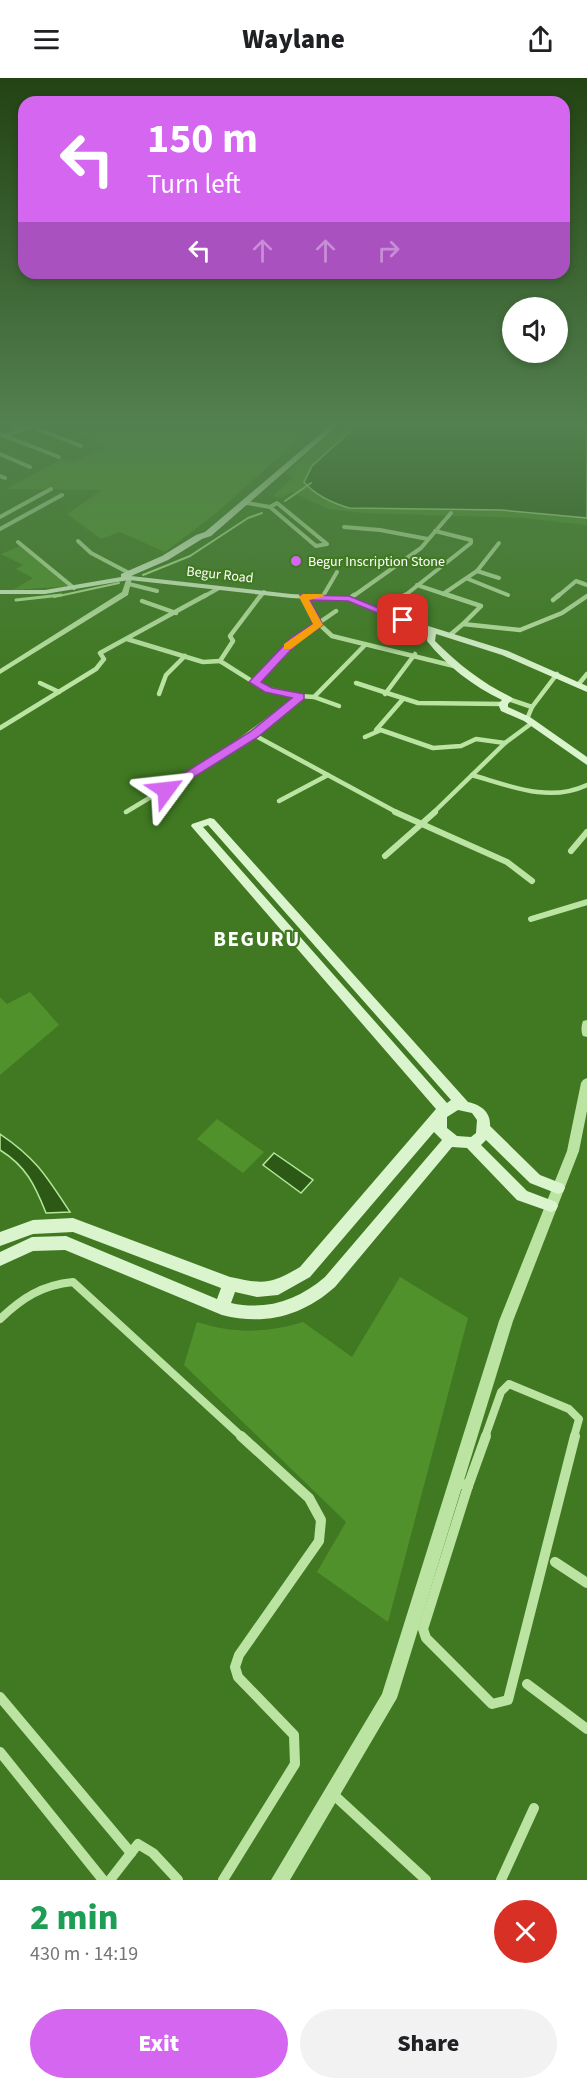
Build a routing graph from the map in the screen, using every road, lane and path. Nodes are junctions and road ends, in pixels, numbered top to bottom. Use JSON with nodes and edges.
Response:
{"nodes":[{"id":1,"x":34,"y":510,"type":"edge"},
{"id":2,"x":231,"y":510,"type":"edge"},
{"id":3,"x":238,"y":510,"type":"edge"},
{"id":4,"x":274,"y":510,"type":"edge"},
{"id":5,"x":286,"y":510,"type":"edge"},
{"id":6,"x":451,"y":513,"type":"dead end"},
{"id":7,"x":344,"y":527,"type":"dead end"},
{"id":8,"x":0,"y":529,"type":"edge"},
{"id":9,"x":435,"y":531,"type":"junction"},
{"id":10,"x":199,"y":537,"type":"junction"},
{"id":11,"x":428,"y":539,"type":"junction"},
{"id":12,"x":78,"y":541,"type":"dead end"},
{"id":13,"x":18,"y":543,"type":"dead end"},
{"id":14,"x":499,"y":543,"type":"dead end"},
{"id":15,"x":477,"y":571,"type":"junction"},
{"id":16,"x":338,"y":572,"type":"dead end"},
{"id":17,"x":499,"y":578,"type":"dead end"},
{"id":18,"x":129,"y":579,"type":"junction"},
{"id":19,"x":468,"y":579,"type":"junction"},
{"id":20,"x":417,"y":585,"type":"junction"},
{"id":21,"x":587,"y":585,"type":"edge"},
{"id":22,"x":74,"y":588,"type":"junction"},
{"id":23,"x":219,"y":588,"type":"junction"},
{"id":24,"x":158,"y":591,"type":"dead end"},
{"id":25,"x":0,"y":592,"type":"edge"},
{"id":26,"x":264,"y":592,"type":"junction"},
{"id":27,"x":443,"y":594,"type":"junction"},
{"id":28,"x":323,"y":596,"type":"junction"},
{"id":29,"x":508,"y":596,"type":"dead end"},
{"id":30,"x":587,"y":596,"type":"edge"},
{"id":31,"x":303,"y":597,"type":"junction"},
{"id":32,"x":349,"y":599,"type":"junction"},
{"id":33,"x":553,"y":600,"type":"dead end"},
{"id":34,"x":142,"y":601,"type":"dead end"},
{"id":35,"x":336,"y":611,"type":"dead end"},
{"id":36,"x":384,"y":612,"type":"junction"},
{"id":37,"x":176,"y":613,"type":"junction"},
{"id":38,"x":463,"y":624,"type":"junction"},
{"id":39,"x":318,"y":625,"type":"junction"},
{"id":40,"x":432,"y":630,"type":"junction"},
{"id":41,"x":450,"y":635,"type":"junction"},
{"id":42,"x":127,"y":639,"type":"junction"},
{"id":43,"x":365,"y":645,"type":"junction"},
{"id":44,"x":415,"y":654,"type":"junction"},
{"id":45,"x":184,"y":656,"type":"junction"},
{"id":46,"x":220,"y":661,"type":"junction"},
{"id":47,"x":454,"y":666,"type":"junction"},
{"id":48,"x":0,"y":672,"type":"edge"},
{"id":49,"x":557,"y":674,"type":"junction"},
{"id":50,"x":587,"y":674,"type":"edge"},
{"id":51,"x":255,"y":682,"type":"junction"},
{"id":52,"x":40,"y":683,"type":"dead end"},
{"id":53,"x":356,"y":683,"type":"dead end"},
{"id":54,"x":583,"y":687,"type":"edge"},
{"id":55,"x":59,"y":692,"type":"junction"},
{"id":56,"x":159,"y":694,"type":"dead end"},
{"id":57,"x":385,"y":694,"type":"junction"},
{"id":58,"x":300,"y":696,"type":"junction"},
{"id":59,"x":314,"y":697,"type":"junction"},
{"id":60,"x":403,"y":699,"type":"junction"},
{"id":61,"x":505,"y":701,"type":"junction"},
{"id":62,"x":339,"y":706,"type":"dead end"},
{"id":63,"x":532,"y":706,"type":"junction"},
{"id":64,"x":530,"y":721,"type":"junction"},
{"id":65,"x":0,"y":728,"type":"edge"},
{"id":66,"x":376,"y":730,"type":"junction"},
{"id":67,"x":254,"y":735,"type":"junction"},
{"id":68,"x":365,"y":737,"type":"dead end"},
{"id":69,"x":505,"y":743,"type":"junction"},
{"id":70,"x":587,"y":762,"type":"edge"},
{"id":71,"x":472,"y":775,"type":"junction"},
{"id":72,"x":328,"y":776,"type":"junction"},
{"id":73,"x":587,"y":785,"type":"edge"},
{"id":74,"x":279,"y":801,"type":"dead end"},
{"id":75,"x":126,"y":812,"type":"dead end"},
{"id":76,"x":422,"y":824,"type":"junction"},
{"id":77,"x":587,"y":832,"type":"edge"},
{"id":78,"x":571,"y":851,"type":"dead end"},
{"id":79,"x":385,"y":856,"type":"dead end"},
{"id":80,"x":532,"y":882,"type":"dead end"},
{"id":81,"x":587,"y":902,"type":"edge"},
{"id":82,"x":531,"y":919,"type":"dead end"},
{"id":83,"x":587,"y":1024,"type":"edge"},
{"id":84,"x":587,"y":1033,"type":"edge"},
{"id":85,"x":587,"y":1083,"type":"edge"},
{"id":86,"x":463,"y":1104,"type":"junction"},
{"id":87,"x":442,"y":1113,"type":"junction"},
{"id":88,"x":485,"y":1130,"type":"junction"},
{"id":89,"x":450,"y":1140,"type":"junction"},
{"id":90,"x":471,"y":1143,"type":"junction"},
{"id":91,"x":558,"y":1188,"type":"junction"},
{"id":92,"x":551,"y":1206,"type":"junction"},
{"id":93,"x":0,"y":1239,"type":"edge"},
{"id":94,"x":0,"y":1259,"type":"edge"},
{"id":95,"x":230,"y":1284,"type":"junction"},
{"id":96,"x":222,"y":1308,"type":"junction"},
{"id":97,"x":0,"y":1318,"type":"edge"},
{"id":98,"x":462,"y":1484,"type":"junction"},
{"id":99,"x":555,"y":1562,"type":"dead end"},
{"id":100,"x":587,"y":1583,"type":"edge"},
{"id":101,"x":527,"y":1684,"type":"dead end"},
{"id":102,"x":0,"y":1697,"type":"edge"},
{"id":103,"x":587,"y":1729,"type":"edge"},
{"id":104,"x":0,"y":1752,"type":"edge"},
{"id":105,"x":333,"y":1794,"type":"junction"},
{"id":106,"x":534,"y":1808,"type":"dead end"},
{"id":107,"x":131,"y":1853,"type":"junction"},
{"id":108,"x":103,"y":1880,"type":"edge"},
{"id":109,"x":110,"y":1880,"type":"edge"},
{"id":110,"x":178,"y":1880,"type":"edge"},
{"id":111,"x":223,"y":1880,"type":"edge"},
{"id":112,"x":280,"y":1880,"type":"edge"},
{"id":113,"x":426,"y":1880,"type":"edge"},
{"id":114,"x":501,"y":1880,"type":"edge"}],
"edges":[{"from":1,"to":8,"type":"street"},
{"from":2,"to":10,"type":"main road"},
{"from":3,"to":10,"type":"main road"},
{"from":4,"to":5,"type":"street"},
{"from":6,"to":9,"type":"street"},
{"from":7,"to":11,"type":"street"},
{"from":9,"to":11,"type":"street"},
{"from":9,"to":20,"type":"street"},
{"from":10,"to":18,"type":"main road"},
{"from":11,"to":32,"type":"street"},
{"from":12,"to":18,"type":"street"},
{"from":13,"to":22,"type":"street"},
{"from":14,"to":15,"type":"street"},
{"from":15,"to":17,"type":"street"},
{"from":15,"to":19,"type":"street"},
{"from":16,"to":28,"type":"street"},
{"from":18,"to":22,"type":"main road","name":"Begur Road"},
{"from":18,"to":23,"type":"main road","name":"Begur Road"},
{"from":18,"to":24,"type":"street"},
{"from":18,"to":48,"type":"street"},
{"from":19,"to":27,"type":"street"},
{"from":19,"to":29,"type":"street"},
{"from":20,"to":27,"type":"street"},
{"from":20,"to":36,"type":"street"},
{"from":21,"to":33,"type":"street"},
{"from":22,"to":25,"type":"main road","name":"Begur Road"},
{"from":23,"to":26,"type":"main road","name":"Begur Road"},
{"from":23,"to":37,"type":"street"},
{"from":26,"to":31,"type":"main road","name":"Begur Road"},
{"from":26,"to":46,"type":"street"},
{"from":27,"to":38,"type":"street"},
{"from":28,"to":31,"type":"main road","name":"Begur Road"},
{"from":28,"to":32,"type":"main road","name":"Begur Road"},
{"from":30,"to":38,"type":"street"},
{"from":31,"to":39,"type":"street"},
{"from":32,"to":36,"type":"main road","name":"Begur Road"},
{"from":34,"to":37,"type":"street"},
{"from":35,"to":39,"type":"street"},
{"from":36,"to":40,"type":"main road","name":"Begur Road"},
{"from":37,"to":42,"type":"street"},
{"from":38,"to":41,"type":"street"},
{"from":39,"to":43,"type":"street"},
{"from":39,"to":51,"type":"street"},
{"from":40,"to":41,"type":"main road","name":"Begur Road"},
{"from":40,"to":47,"type":"main road"},
{"from":41,"to":49,"type":"main road","name":"Begur Road"},
{"from":42,"to":45,"type":"street"},
{"from":42,"to":55,"type":"street"},
{"from":43,"to":44,"type":"street"},
{"from":43,"to":59,"type":"street"},
{"from":44,"to":47,"type":"street"},
{"from":44,"to":57,"type":"street"},
{"from":45,"to":46,"type":"street"},
{"from":45,"to":56,"type":"street"},
{"from":46,"to":51,"type":"street"},
{"from":47,"to":61,"type":"main road"},
{"from":49,"to":54,"type":"main road","name":"Begur Road"},
{"from":49,"to":63,"type":"street"},
{"from":50,"to":54,"type":"street"},
{"from":51,"to":58,"type":"street"},
{"from":52,"to":55,"type":"street"},
{"from":53,"to":57,"type":"street"},
{"from":55,"to":65,"type":"street"},
{"from":57,"to":60,"type":"street"},
{"from":58,"to":59,"type":"street"},
{"from":58,"to":67,"type":"street"},
{"from":59,"to":62,"type":"street"},
{"from":60,"to":61,"type":"street"},
{"from":60,"to":66,"type":"street"},
{"from":61,"to":63,"type":"street"},
{"from":61,"to":64,"type":"main road"},
{"from":63,"to":64,"type":"street"},
{"from":64,"to":69,"type":"street"},
{"from":64,"to":70,"type":"main road"},
{"from":66,"to":68,"type":"street"},
{"from":66,"to":69,"type":"street"},
{"from":67,"to":72,"type":"street"},
{"from":67,"to":75,"type":"street"},
{"from":69,"to":71,"type":"street"},
{"from":71,"to":73,"type":"street"},
{"from":71,"to":76,"type":"street"},
{"from":72,"to":74,"type":"street"},
{"from":72,"to":76,"type":"street"},
{"from":76,"to":79,"type":"street"},
{"from":76,"to":80,"type":"street"},
{"from":77,"to":78,"type":"street"},
{"from":81,"to":82,"type":"street"},
{"from":83,"to":84,"type":"street"},
{"from":85,"to":91,"type":"street"},
{"from":86,"to":87,"type":"main road"},
{"from":86,"to":87,"type":"main road"},
{"from":86,"to":88,"type":"main road"},
{"from":87,"to":89,"type":"main road"},
{"from":87,"to":95,"type":"main road"},
{"from":88,"to":90,"type":"main road"},
{"from":88,"to":91,"type":"main road"},
{"from":89,"to":90,"type":"main road"},
{"from":89,"to":96,"type":"main road"},
{"from":90,"to":92,"type":"main road"},
{"from":91,"to":92,"type":"street"},
{"from":92,"to":98,"type":"street"},
{"from":93,"to":95,"type":"main road"},
{"from":94,"to":96,"type":"main road"},
{"from":95,"to":96,"type":"main road"},
{"from":97,"to":111,"type":"street"},
{"from":98,"to":98,"type":"street"},
{"from":98,"to":105,"type":"street"},
{"from":99,"to":100,"type":"street"},
{"from":101,"to":103,"type":"street"},
{"from":102,"to":107,"type":"street"},
{"from":104,"to":108,"type":"street"},
{"from":105,"to":112,"type":"street"},
{"from":105,"to":113,"type":"street"},
{"from":106,"to":114,"type":"street"},
{"from":107,"to":109,"type":"street"},
{"from":107,"to":110,"type":"street"}]}
